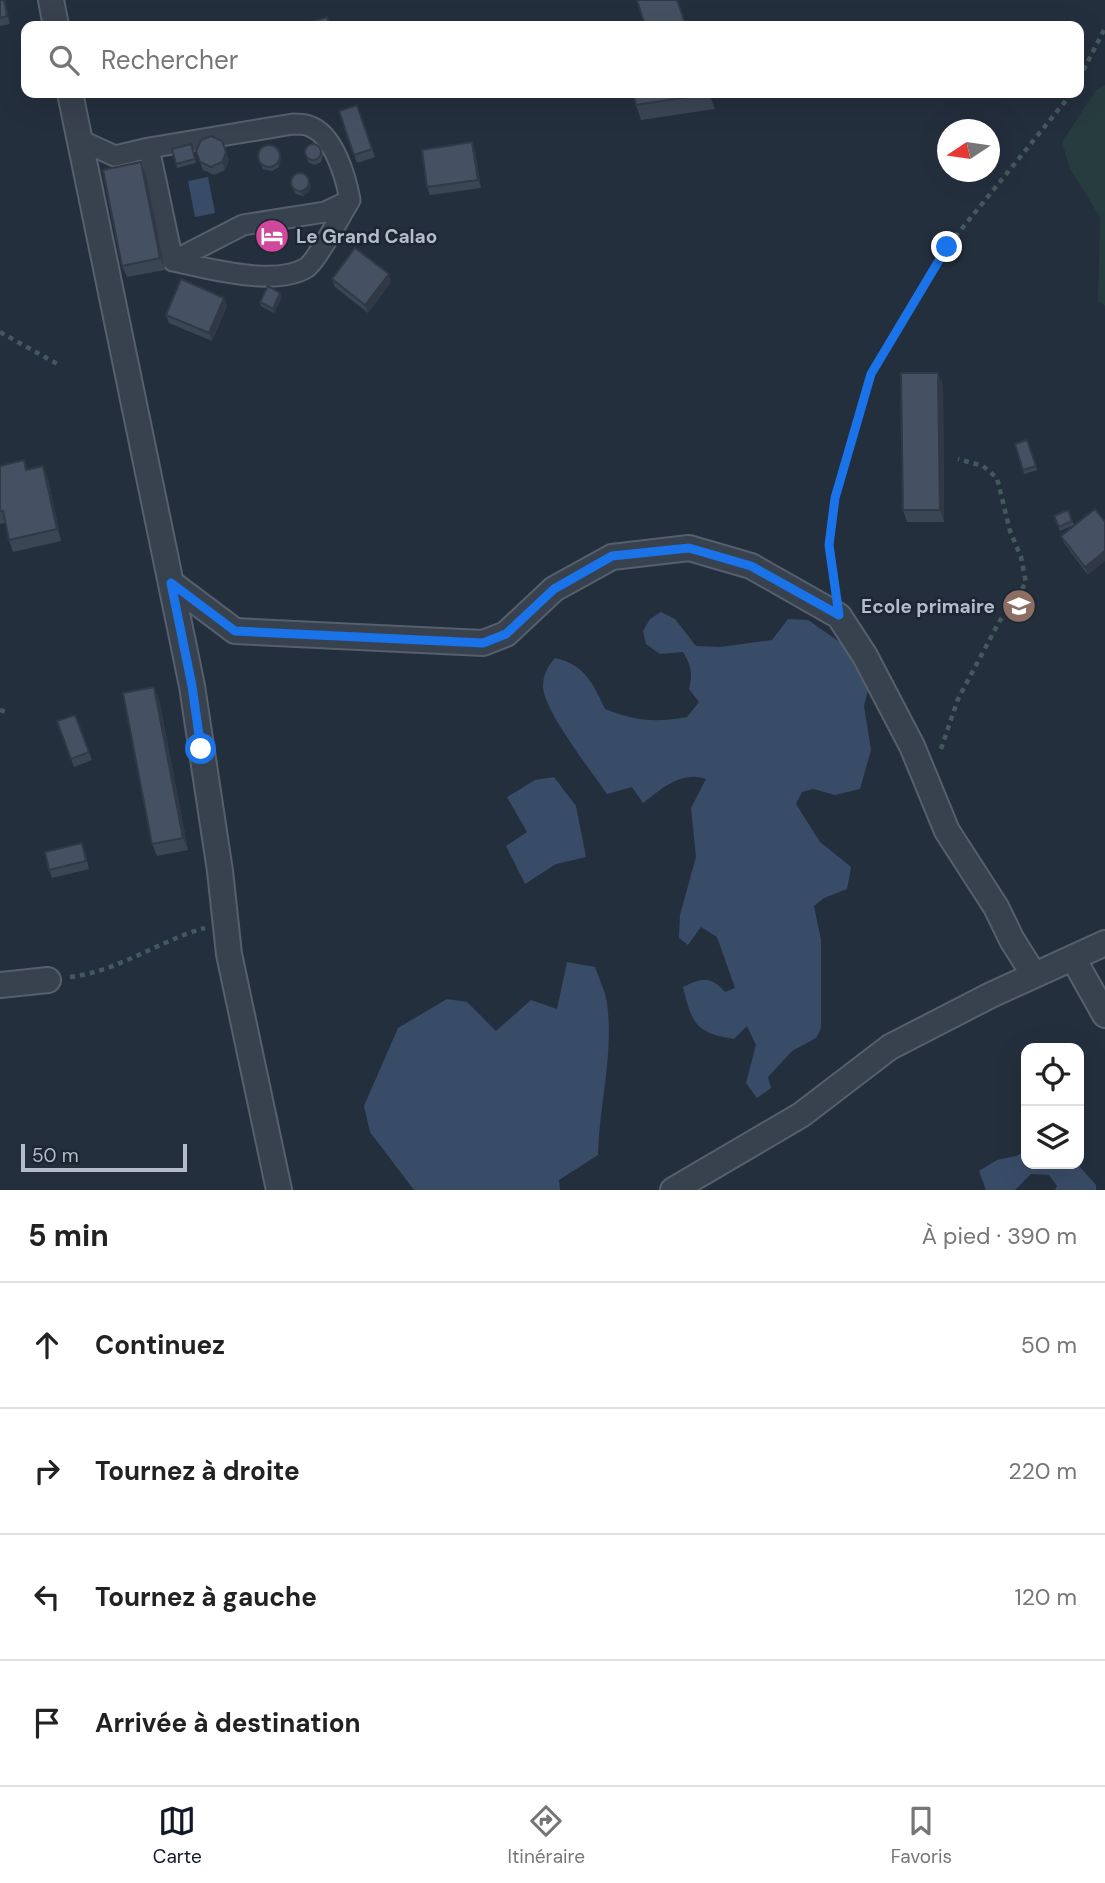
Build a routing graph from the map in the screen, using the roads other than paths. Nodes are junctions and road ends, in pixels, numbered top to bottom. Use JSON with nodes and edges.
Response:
{"nodes":[{"id":1,"x":51,"y":0,"type":"edge"},
{"id":2,"x":56,"y":21,"type":"edge"},
{"id":3,"x":71,"y":98,"type":"edge"},
{"id":4,"x":80,"y":140,"type":"junction"},
{"id":5,"x":149,"y":148,"type":"junction"},
{"id":6,"x":350,"y":200,"type":"junction"},
{"id":7,"x":173,"y":261,"type":"junction"},
{"id":8,"x":171,"y":583,"type":"junction"},
{"id":9,"x":1105,"y":943,"type":"edge"},
{"id":10,"x":1073,"y":958,"type":"junction"},
{"id":11,"x":1034,"y":975,"type":"junction"},
{"id":12,"x":48,"y":980,"type":"road end"},
{"id":13,"x":0,"y":985,"type":"edge"},
{"id":14,"x":1105,"y":1015,"type":"edge"},
{"id":15,"x":279,"y":1190,"type":"edge"},
{"id":16,"x":673,"y":1190,"type":"edge"}],
"edges":[{"from":1,"to":2,"type":"street"},
{"from":3,"to":4,"type":"street"},
{"from":4,"to":5,"type":"street"},
{"from":4,"to":8,"type":"street"},
{"from":5,"to":6,"type":"street"},
{"from":5,"to":7,"type":"street"},
{"from":6,"to":7,"type":"street"},
{"from":6,"to":7,"type":"street"},
{"from":8,"to":11,"type":"street"},
{"from":8,"to":15,"type":"street"},
{"from":9,"to":10,"type":"street"},
{"from":10,"to":11,"type":"street"},
{"from":10,"to":14,"type":"street"},
{"from":11,"to":16,"type":"street"},
{"from":12,"to":13,"type":"street"}]}
